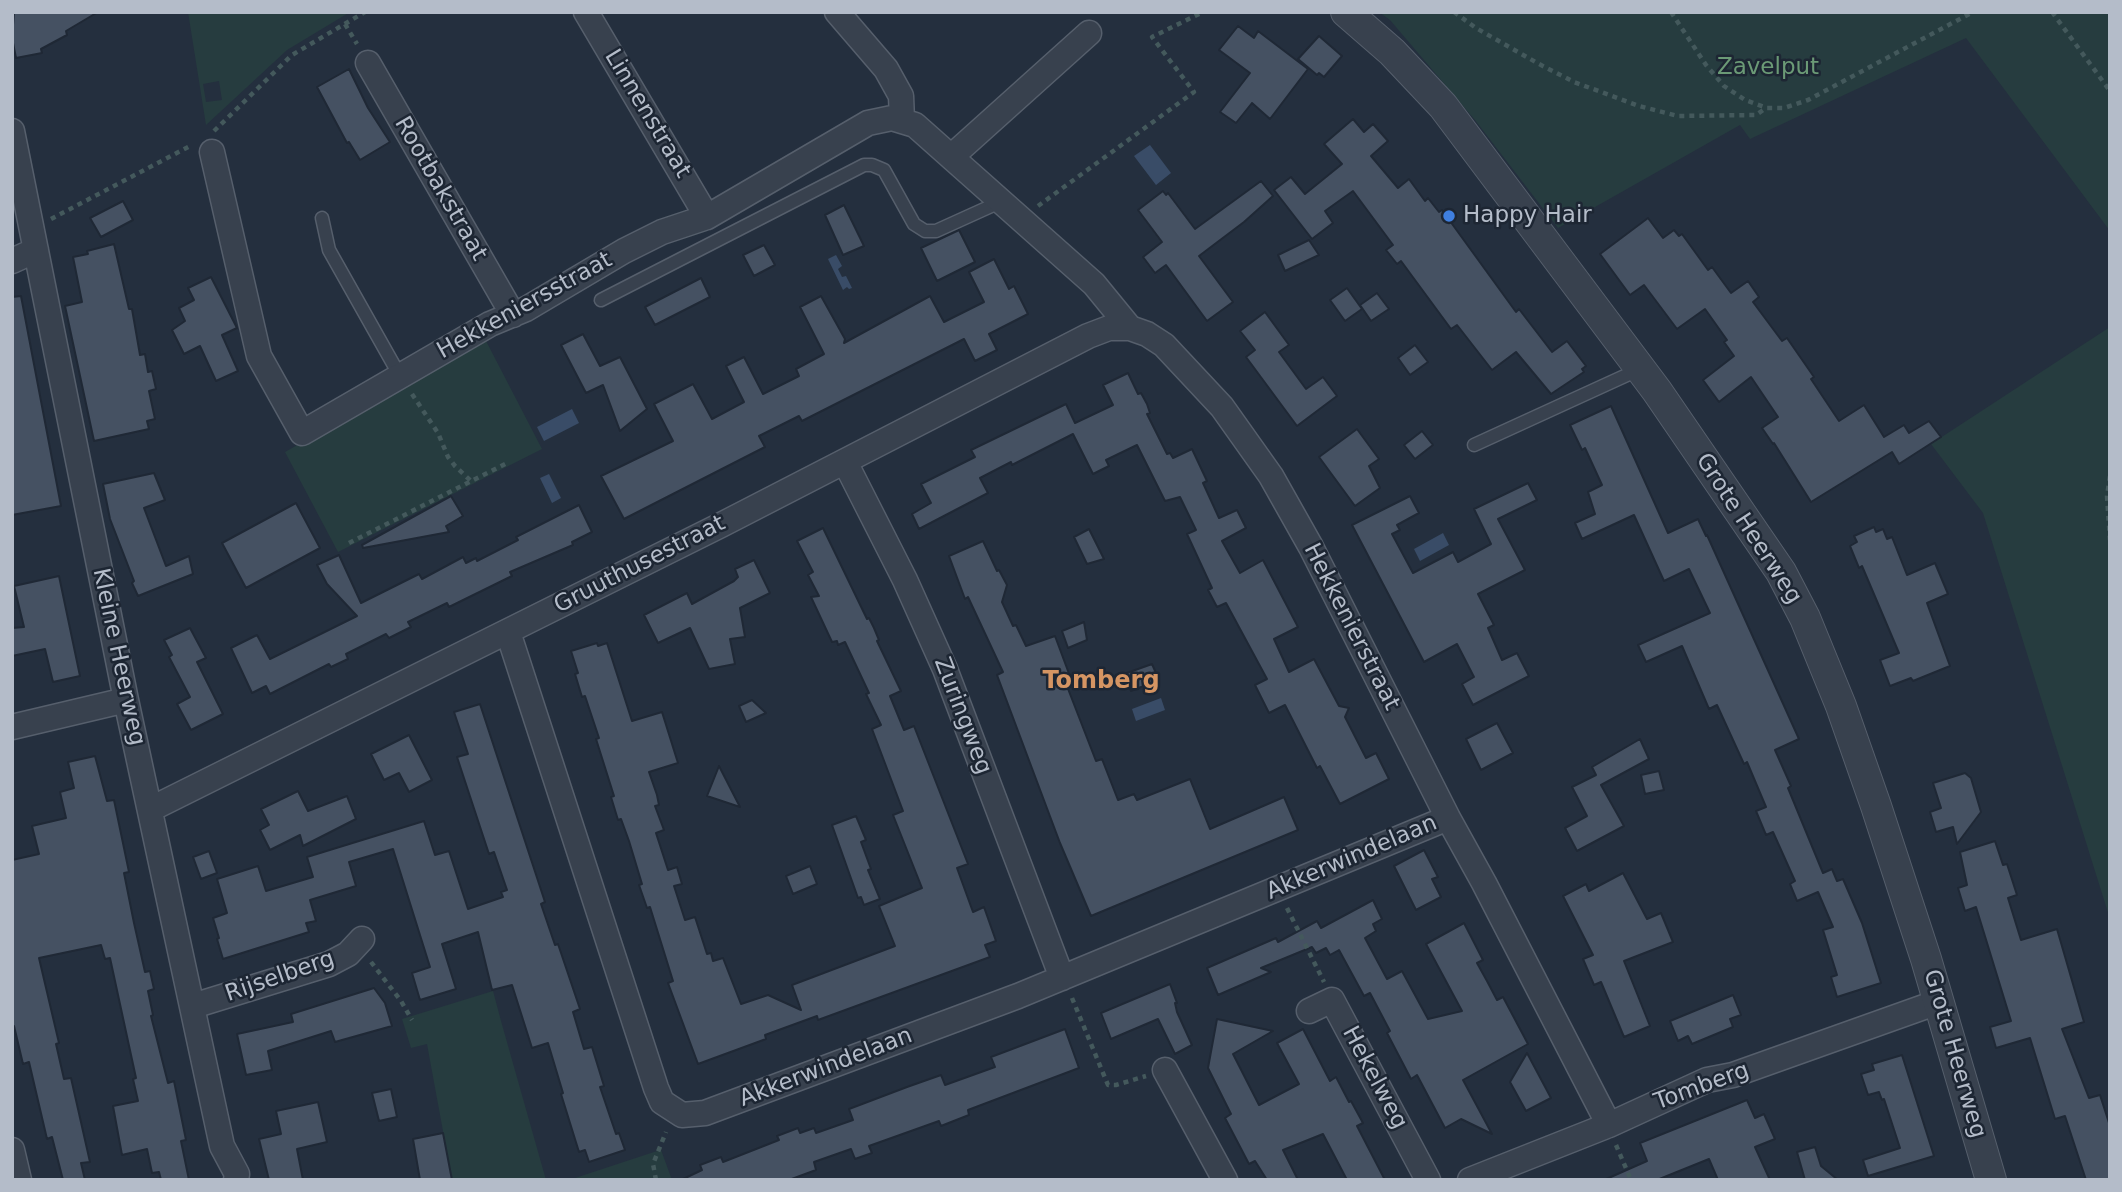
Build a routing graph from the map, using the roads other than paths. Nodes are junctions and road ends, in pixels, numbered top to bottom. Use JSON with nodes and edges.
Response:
{"nodes":[{"id":1,"x":586,"y":12,"type":"edge"},
{"id":2,"x":837,"y":12,"type":"edge"},
{"id":3,"x":1346,"y":12,"type":"edge"},
{"id":4,"x":1089,"y":33,"type":"dead end"},
{"id":5,"x":368,"y":63,"type":"dead end"},
{"id":6,"x":902,"y":120,"type":"junction"},
{"id":7,"x":12,"y":131,"type":"edge"},
{"id":8,"x":206,"y":144,"type":"road end"},
{"id":9,"x":951,"y":157,"type":"junction"},
{"id":10,"x":1000,"y":202,"type":"junction"},
{"id":11,"x":707,"y":217,"type":"junction"},
{"id":12,"x":322,"y":218,"type":"dead end"},
{"id":13,"x":33,"y":239,"type":"junction"},
{"id":14,"x":12,"y":261,"type":"edge"},
{"id":15,"x":601,"y":300,"type":"dead end"},
{"id":16,"x":513,"y":315,"type":"junction"},
{"id":17,"x":1130,"y":327,"type":"junction"},
{"id":18,"x":1640,"y":369,"type":"junction"},
{"id":19,"x":400,"y":376,"type":"junction"},
{"id":20,"x":1474,"y":445,"type":"dead end"},
{"id":21,"x":845,"y":462,"type":"junction"},
{"id":22,"x":508,"y":632,"type":"junction"},
{"id":23,"x":126,"y":700,"type":"junction"},
{"id":24,"x":12,"y":727,"type":"edge"},
{"id":25,"x":151,"y":809,"type":"junction"},
{"id":26,"x":1448,"y":818,"type":"junction"},
{"id":27,"x":359,"y":943,"type":"road end"},
{"id":28,"x":1062,"y":978,"type":"junction"},
{"id":29,"x":1938,"y":1002,"type":"junction"},
{"id":30,"x":193,"y":1006,"type":"junction"},
{"id":31,"x":1309,"y":1011,"type":"dead end"},
{"id":32,"x":1166,"y":1070,"type":"road end"},
{"id":33,"x":1609,"y":1125,"type":"junction"},
{"id":34,"x":12,"y":1150,"type":"edge"},
{"id":35,"x":19,"y":1180,"type":"edge"},
{"id":36,"x":236,"y":1180,"type":"edge"},
{"id":37,"x":1225,"y":1180,"type":"edge"},
{"id":38,"x":1428,"y":1180,"type":"edge"},
{"id":39,"x":1469,"y":1180,"type":"edge"},
{"id":40,"x":1991,"y":1180,"type":"edge"}],
"edges":[{"from":1,"to":11,"type":"street","name":"Linnenstraat"},
{"from":2,"to":6,"type":"street"},
{"from":3,"to":18,"type":"street","name":"Grote Heerweg"},
{"from":4,"to":9,"type":"street"},
{"from":5,"to":16,"type":"street","name":"Rootbakstraat"},
{"from":6,"to":9,"type":"street"},
{"from":6,"to":11,"type":"street","name":"Hekkeniersstraat"},
{"from":7,"to":13,"type":"street","name":"Kleine Heerweg"},
{"from":8,"to":19,"type":"street","name":"Hekkeniersstraat"},
{"from":9,"to":10,"type":"street"},
{"from":10,"to":15,"type":"lane"},
{"from":10,"to":17,"type":"street","name":"Hekkenierstraat"},
{"from":11,"to":16,"type":"street","name":"Hekkeniersstraat"},
{"from":12,"to":19,"type":"lane"},
{"from":13,"to":14,"type":"street"},
{"from":13,"to":23,"type":"street","name":"Kleine Heerweg"},
{"from":16,"to":19,"type":"street","name":"Hekkeniersstraat"},
{"from":17,"to":21,"type":"street","name":"Gruuthusestraat"},
{"from":17,"to":26,"type":"street","name":"Hekkenierstraat"},
{"from":18,"to":20,"type":"lane"},
{"from":18,"to":29,"type":"street","name":"Grote Heerweg"},
{"from":21,"to":22,"type":"street","name":"Gruuthusestraat"},
{"from":21,"to":28,"type":"street","name":"Zuringweg"},
{"from":22,"to":25,"type":"street","name":"Gruuthusestraat"},
{"from":22,"to":28,"type":"street","name":"Akkerwindelaan"},
{"from":23,"to":24,"type":"street"},
{"from":23,"to":25,"type":"street","name":"Kleine Heerweg"},
{"from":25,"to":30,"type":"street","name":"Kleine Heerweg"},
{"from":26,"to":28,"type":"street","name":"Akkerwindelaan"},
{"from":26,"to":33,"type":"street","name":"Hekkenierstraat"},
{"from":27,"to":30,"type":"street","name":"Rijselberg"},
{"from":29,"to":33,"type":"street","name":"Tomberg"},
{"from":29,"to":40,"type":"street","name":"Grote Heerweg"},
{"from":30,"to":36,"type":"street","name":"Kleine Heerweg"},
{"from":31,"to":38,"type":"street","name":"Hekelweg"},
{"from":32,"to":37,"type":"street"},
{"from":33,"to":39,"type":"street","name":"Tomberg"},
{"from":34,"to":35,"type":"street"}]}
